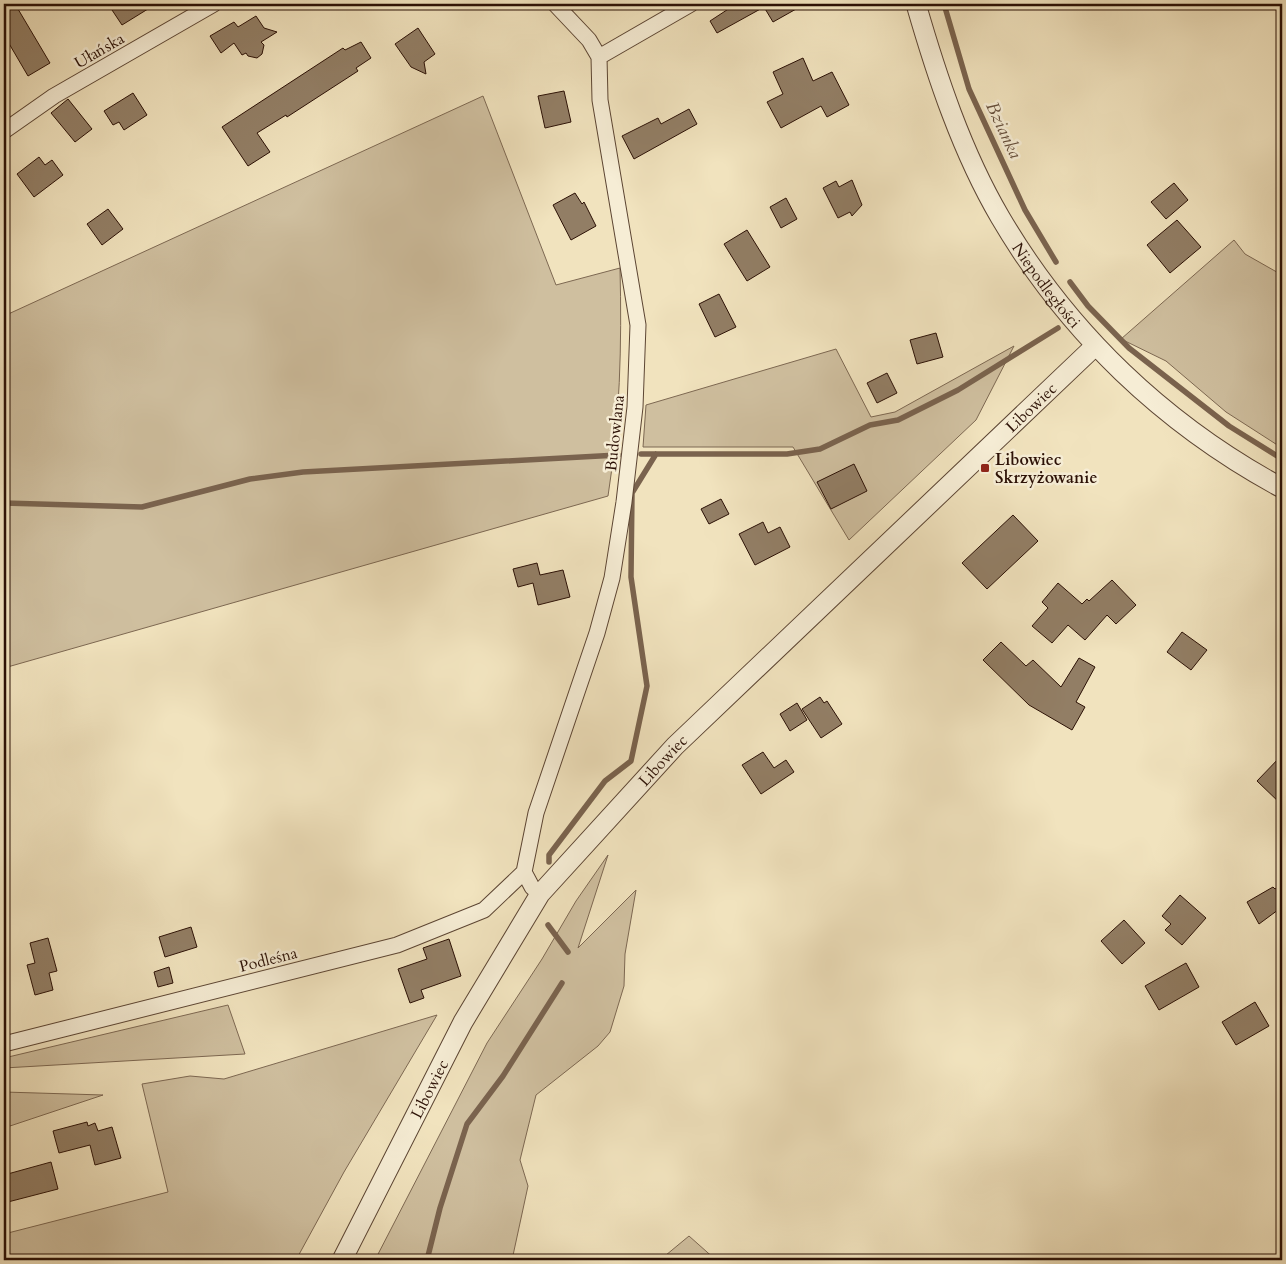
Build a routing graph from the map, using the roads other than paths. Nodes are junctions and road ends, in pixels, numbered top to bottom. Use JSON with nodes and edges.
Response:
{"nodes":[{"id":1,"x":214,"y":4,"type":"edge"},
{"id":2,"x":555,"y":4,"type":"edge"},
{"id":3,"x":691,"y":4,"type":"edge"},
{"id":4,"x":916,"y":4,"type":"edge"},
{"id":5,"x":599,"y":57,"type":"junction"},
{"id":6,"x":4,"y":131,"type":"edge"},
{"id":7,"x":1094,"y":346,"type":"junction"},
{"id":8,"x":1282,"y":488,"type":"edge"},
{"id":9,"x":524,"y":872,"type":"junction"},
{"id":10,"x":540,"y":894,"type":"junction"},
{"id":11,"x":4,"y":1044,"type":"edge"},
{"id":12,"x":342,"y":1260,"type":"edge"}],
"edges":[{"from":1,"to":6,"type":"street","name":"Ułańska"},
{"from":2,"to":5,"type":"street"},
{"from":3,"to":5,"type":"street"},
{"from":4,"to":7,"type":"street","name":"Niepodległości"},
{"from":5,"to":9,"type":"street","name":"Budowlana"},
{"from":7,"to":8,"type":"street","name":"Niepodległości"},
{"from":7,"to":10,"type":"street","name":"Libowiec"},
{"from":9,"to":10,"type":"street"},
{"from":9,"to":11,"type":"street","name":"Podleśna"},
{"from":10,"to":12,"type":"street","name":"Libowiec"}]}
